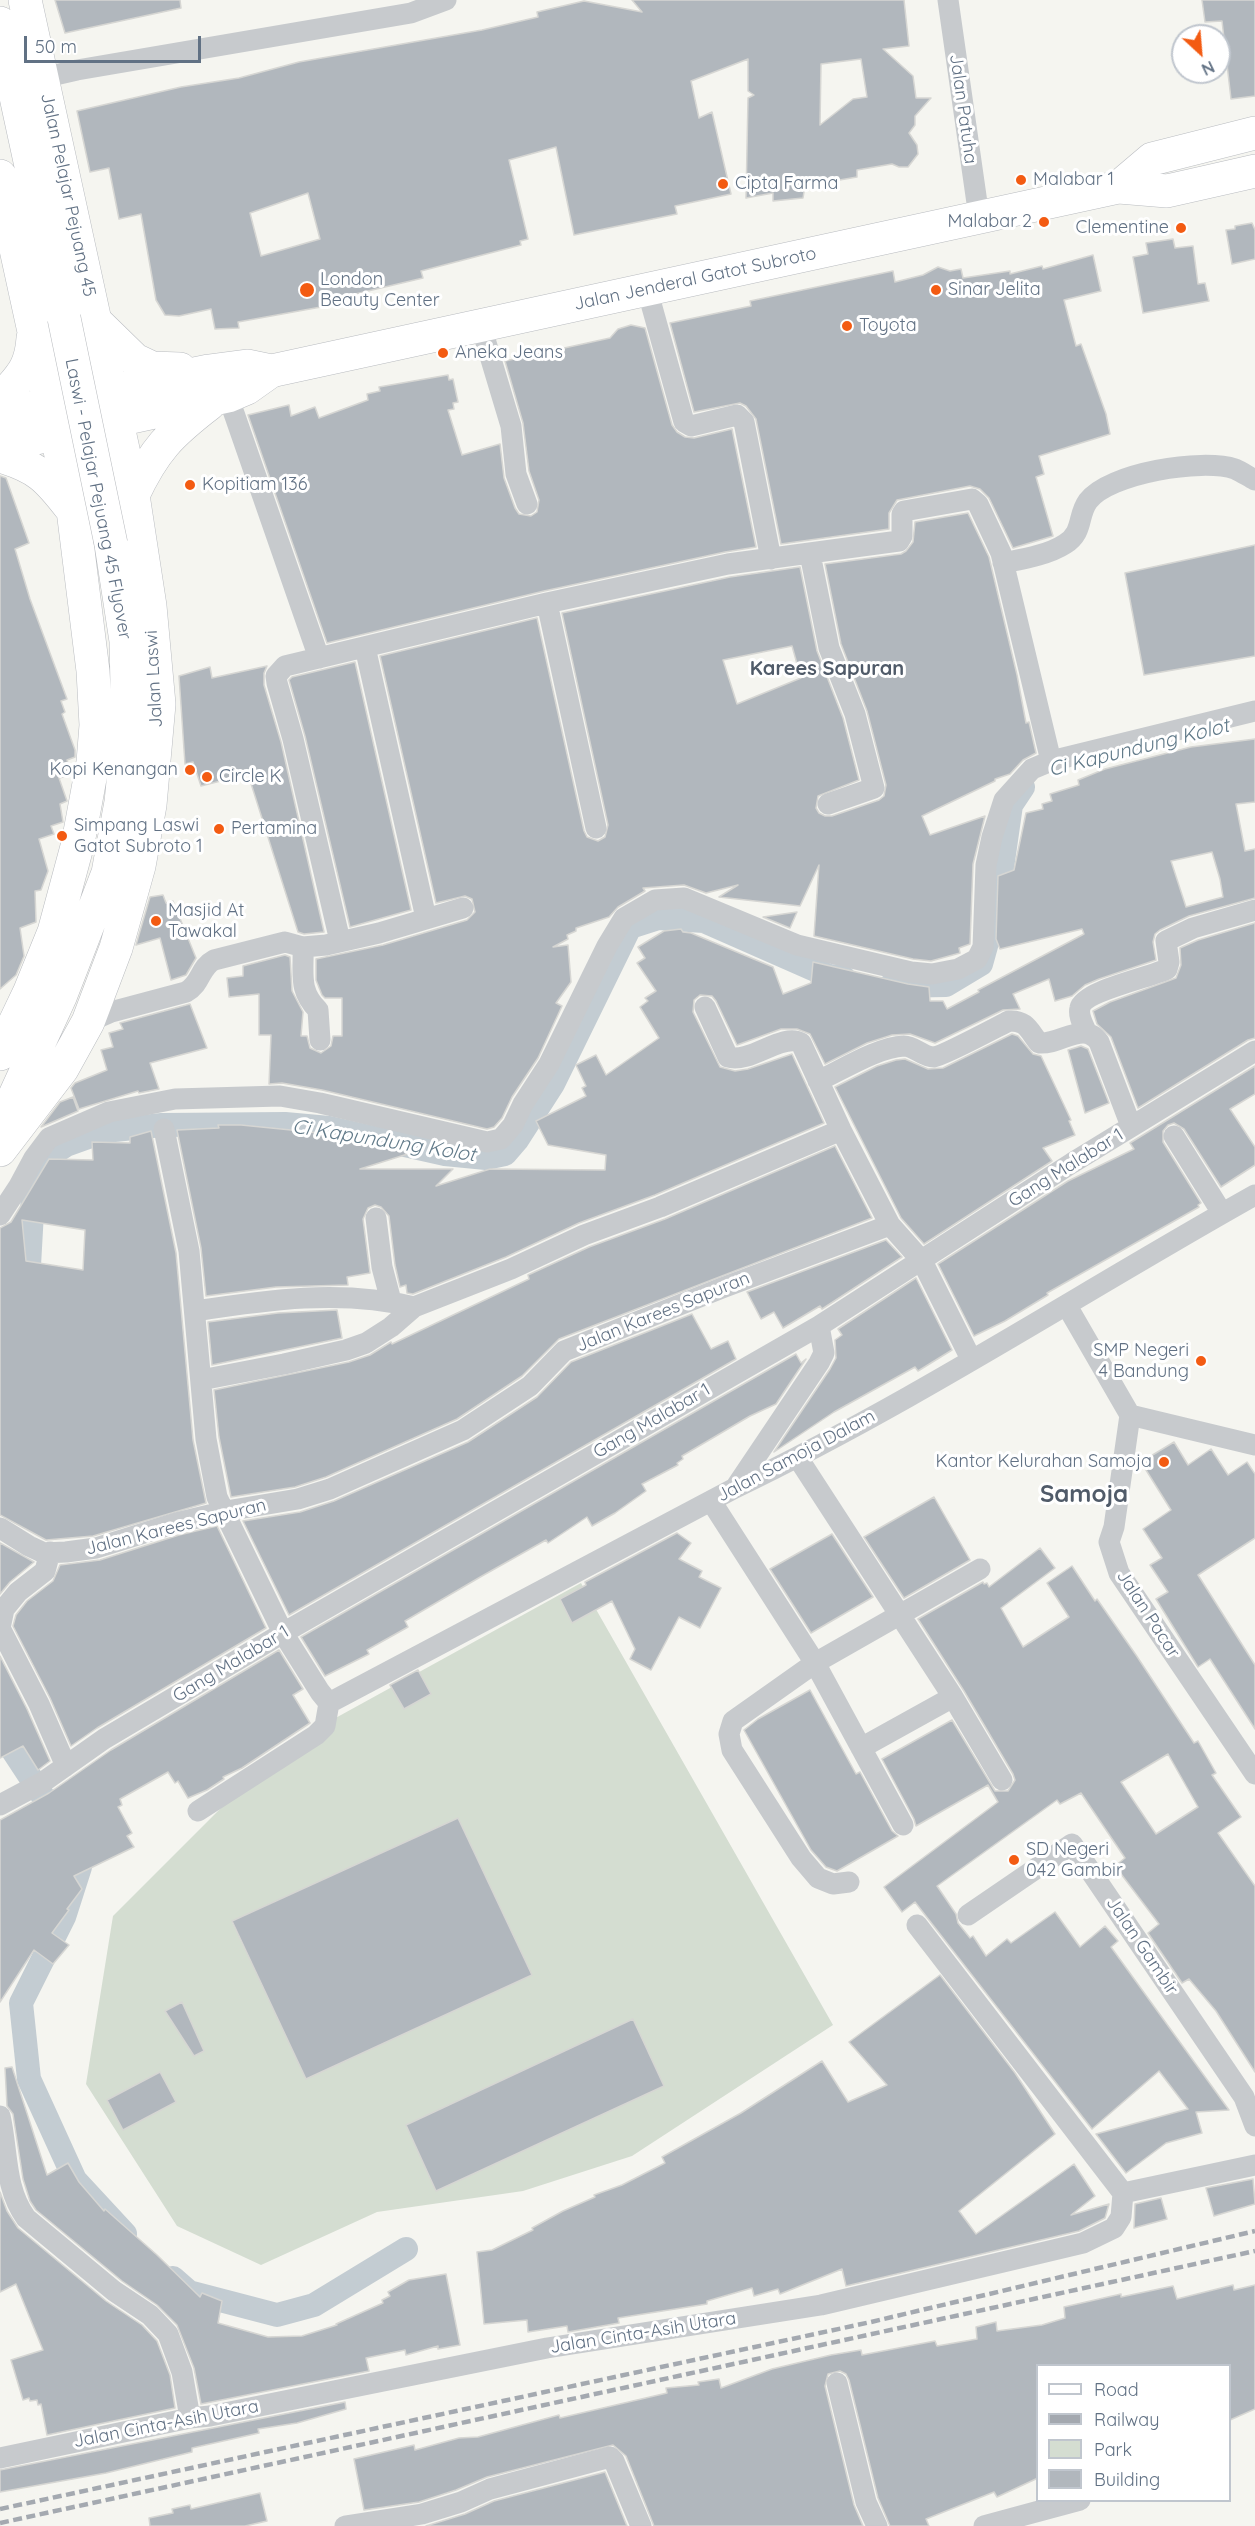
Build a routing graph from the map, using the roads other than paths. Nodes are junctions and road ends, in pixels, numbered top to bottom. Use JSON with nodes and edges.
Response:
{"nodes":[{"id":1,"x":25,"y":0,"type":"edge"},
{"id":2,"x":446,"y":0,"type":"edge"},
{"id":3,"x":948,"y":0,"type":"edge"},
{"id":4,"x":0,"y":23,"type":"edge"},
{"id":5,"x":42,"y":78,"type":"junction"},
{"id":6,"x":1255,"y":134,"type":"edge"},
{"id":7,"x":1255,"y":171,"type":"edge"},
{"id":8,"x":0,"y":176,"type":"edge"},
{"id":9,"x":1119,"y":187,"type":"junction"},
{"id":10,"x":978,"y":217,"type":"junction"},
{"id":11,"x":647,"y":289,"type":"junction"},
{"id":12,"x":80,"y":319,"type":"junction"},
{"id":13,"x":481,"y":326,"type":"junction"},
{"id":14,"x":34,"y":331,"type":"junction"},
{"id":15,"x":217,"y":389,"type":"junction"},
{"id":16,"x":110,"y":390,"type":"junction"},
{"id":17,"x":0,"y":400,"type":"edge"},
{"id":18,"x":48,"y":404,"type":"junction"},
{"id":19,"x":0,"y":414,"type":"edge"},
{"id":20,"x":117,"y":422,"type":"junction"},
{"id":21,"x":56,"y":435,"type":"junction"},
{"id":22,"x":0,"y":446,"type":"edge"},
{"id":23,"x":0,"y":456,"type":"edge"},
{"id":24,"x":1255,"y":480,"type":"edge"},
{"id":25,"x":133,"y":495,"type":"junction"},
{"id":26,"x":526,"y":504,"type":"dead end"},
{"id":27,"x":73,"y":510,"type":"junction"},
{"id":28,"x":810,"y":554,"type":"junction"},
{"id":29,"x":771,"y":559,"type":"junction"},
{"id":30,"x":1004,"y":563,"type":"junction"},
{"id":31,"x":547,"y":603,"type":"junction"},
{"id":32,"x":365,"y":647,"type":"junction"},
{"id":33,"x":319,"y":658,"type":"junction"},
{"id":34,"x":1255,"y":711,"type":"edge"},
{"id":35,"x":1051,"y":761,"type":"junction"},
{"id":36,"x":828,"y":804,"type":"dead end"},
{"id":37,"x":596,"y":828,"type":"dead end"},
{"id":38,"x":463,"y":908,"type":"dead end"},
{"id":39,"x":1255,"y":910,"type":"edge"},
{"id":40,"x":426,"y":918,"type":"junction"},
{"id":41,"x":340,"y":941,"type":"junction"},
{"id":42,"x":303,"y":947,"type":"junction"},
{"id":43,"x":705,"y":1007,"type":"dead end"},
{"id":44,"x":99,"y":1017,"type":"junction"},
{"id":45,"x":1086,"y":1031,"type":"junction"},
{"id":46,"x":39,"y":1040,"type":"junction"},
{"id":47,"x":320,"y":1040,"type":"dead end"},
{"id":48,"x":1255,"y":1051,"type":"edge"},
{"id":49,"x":0,"y":1054,"type":"edge"},
{"id":50,"x":818,"y":1081,"type":"junction"},
{"id":51,"x":0,"y":1089,"type":"edge"},
{"id":52,"x":1131,"y":1126,"type":"junction"},
{"id":53,"x":0,"y":1128,"type":"edge"},
{"id":54,"x":164,"y":1129,"type":"dead end"},
{"id":55,"x":841,"y":1130,"type":"junction"},
{"id":56,"x":1174,"y":1136,"type":"dead end"},
{"id":57,"x":0,"y":1150,"type":"edge"},
{"id":58,"x":1255,"y":1195,"type":"edge"},
{"id":59,"x":1222,"y":1214,"type":"junction"},
{"id":60,"x":0,"y":1215,"type":"edge"},
{"id":61,"x":376,"y":1218,"type":"dead end"},
{"id":62,"x":890,"y":1225,"type":"junction"},
{"id":63,"x":922,"y":1261,"type":"junction"},
{"id":64,"x":391,"y":1301,"type":"junction"},
{"id":65,"x":414,"y":1306,"type":"junction"},
{"id":66,"x":1067,"y":1306,"type":"junction"},
{"id":67,"x":195,"y":1311,"type":"junction"},
{"id":68,"x":819,"y":1326,"type":"junction"},
{"id":69,"x":971,"y":1359,"type":"junction"},
{"id":70,"x":201,"y":1380,"type":"junction"},
{"id":71,"x":1130,"y":1415,"type":"junction"},
{"id":72,"x":1255,"y":1445,"type":"edge"},
{"id":73,"x":798,"y":1458,"type":"junction"},
{"id":74,"x":735,"y":1488,"type":"junction"},
{"id":75,"x":711,"y":1501,"type":"junction"},
{"id":76,"x":226,"y":1511,"type":"junction"},
{"id":77,"x":0,"y":1528,"type":"edge"},
{"id":78,"x":50,"y":1552,"type":"junction"},
{"id":79,"x":980,"y":1569,"type":"dead end"},
{"id":80,"x":901,"y":1614,"type":"junction"},
{"id":81,"x":283,"y":1633,"type":"junction"},
{"id":82,"x":815,"y":1663,"type":"junction"},
{"id":83,"x":953,"y":1697,"type":"junction"},
{"id":84,"x":329,"y":1703,"type":"junction"},
{"id":85,"x":861,"y":1748,"type":"junction"},
{"id":86,"x":66,"y":1766,"type":"junction"},
{"id":87,"x":1255,"y":1774,"type":"edge"},
{"id":88,"x":1002,"y":1780,"type":"dead end"},
{"id":89,"x":8,"y":1801,"type":"edge"},
{"id":90,"x":198,"y":1811,"type":"dead end"},
{"id":91,"x":903,"y":1825,"type":"dead end"},
{"id":92,"x":849,"y":1882,"type":"dead end"},
{"id":93,"x":968,"y":1915,"type":"dead end"},
{"id":94,"x":917,"y":1924,"type":"dead end"},
{"id":95,"x":0,"y":2116,"type":"edge"},
{"id":96,"x":1255,"y":2126,"type":"edge"},
{"id":97,"x":1255,"y":2165,"type":"edge"},
{"id":98,"x":1123,"y":2193,"type":"junction"},
{"id":99,"x":837,"y":2383,"type":"dead end"},
{"id":100,"x":190,"y":2418,"type":"junction"},
{"id":101,"x":0,"y":2458,"type":"edge"},
{"id":102,"x":1073,"y":2502,"type":"edge"},
{"id":103,"x":345,"y":2526,"type":"edge"},
{"id":104,"x":641,"y":2526,"type":"edge"},
{"id":105,"x":877,"y":2526,"type":"edge"},
{"id":106,"x":984,"y":2526,"type":"edge"}],
"edges":[{"from":1,"to":5,"type":"main road","name":"Jalan Pelajar Pejuang 45"},
{"from":2,"to":5,"type":"street"},
{"from":3,"to":10,"type":"street","name":"Jalan Patuha"},
{"from":4,"to":12,"type":"main road","name":"Laswi - Pelajar Pejuang 45 Flyover"},
{"from":5,"to":12,"type":"main road","name":"Jalan Pelajar Pejuang 45"},
{"from":6,"to":9,"type":"main road","name":"Jalan Jenderal Gatot Subroto"},
{"from":7,"to":9,"type":"main road","name":"Jalan Jenderal Gatot Subroto"},
{"from":8,"to":14,"type":"main road"},
{"from":9,"to":10,"type":"main road","name":"Jalan Jenderal Gatot Subroto"},
{"from":10,"to":11,"type":"main road","name":"Jalan Jenderal Gatot Subroto"},
{"from":11,"to":13,"type":"main road","name":"Jalan Jenderal Gatot Subroto"},
{"from":11,"to":29,"type":"street"},
{"from":12,"to":15,"type":"main road"},
{"from":12,"to":16,"type":"main road","name":"Jalan Pelajar Pejuang 45"},
{"from":12,"to":46,"type":"main road","name":"Laswi - Pelajar Pejuang 45 Flyover","bridge":true},
{"from":13,"to":15,"type":"main road","name":"Jalan Jenderal Gatot Subroto"},
{"from":13,"to":26,"type":"street"},
{"from":14,"to":17,"type":"main road"},
{"from":14,"to":18,"type":"main road"},
{"from":15,"to":16,"type":"main road","name":"Jalan Jenderal Gatot Subroto"},
{"from":15,"to":20,"type":"main road","name":"Jalan Jenderal Gatot Subroto"},
{"from":15,"to":25,"type":"main road"},
{"from":15,"to":33,"type":"street"},
{"from":16,"to":18,"type":"main road","name":"Jalan Jenderal Gatot Subroto"},
{"from":16,"to":20,"type":"main road","name":"Jalan Laswi"},
{"from":18,"to":19,"type":"main road","name":"Jalan Jenderal Gatot Subroto"},
{"from":18,"to":21,"type":"main road"},
{"from":20,"to":21,"type":"main road","name":"Jalan Jenderal Gatot Subroto"},
{"from":20,"to":25,"type":"main road","name":"Jalan Laswi"},
{"from":21,"to":22,"type":"main road","name":"Jalan Jenderal Gatot Subroto"},
{"from":21,"to":27,"type":"main road"},
{"from":23,"to":27,"type":"main road"},
{"from":24,"to":30,"type":"street"},
{"from":25,"to":44,"type":"main road","name":"Jalan Laswi"},
{"from":27,"to":49,"type":"main road"},
{"from":28,"to":29,"type":"street"},
{"from":28,"to":30,"type":"street"},
{"from":28,"to":36,"type":"street"},
{"from":29,"to":31,"type":"street"},
{"from":30,"to":35,"type":"street"},
{"from":31,"to":32,"type":"street"},
{"from":31,"to":37,"type":"street"},
{"from":32,"to":33,"type":"street"},
{"from":32,"to":40,"type":"street"},
{"from":33,"to":41,"type":"street"},
{"from":34,"to":35,"type":"street"},
{"from":35,"to":60,"type":"street"},
{"from":38,"to":40,"type":"street"},
{"from":39,"to":45,"type":"street"},
{"from":40,"to":41,"type":"street"},
{"from":41,"to":42,"type":"street"},
{"from":42,"to":44,"type":"street"},
{"from":42,"to":47,"type":"street"},
{"from":43,"to":50,"type":"street"},
{"from":44,"to":57,"type":"main road","name":"Jalan Laswi"},
{"from":45,"to":50,"type":"street"},
{"from":45,"to":52,"type":"street"},
{"from":46,"to":51,"type":"main road","name":"Laswi - Pelajar Pejuang 45 Flyover"},
{"from":46,"to":53,"type":"main road","name":"Laswi - Pelajar Pejuang 45 Flyover"},
{"from":48,"to":52,"type":"street","name":"Gang Malabar 1"},
{"from":50,"to":55,"type":"street"},
{"from":52,"to":63,"type":"street","name":"Gang Malabar 1"},
{"from":54,"to":67,"type":"street"},
{"from":55,"to":62,"type":"street"},
{"from":55,"to":65,"type":"street"},
{"from":56,"to":59,"type":"street"},
{"from":58,"to":59,"type":"street","name":"Jalan Samoja Dalam"},
{"from":59,"to":66,"type":"street","name":"Jalan Samoja Dalam"},
{"from":61,"to":64,"type":"street"},
{"from":62,"to":63,"type":"street"},
{"from":62,"to":76,"type":"street","name":"Jalan Karees Sapuran"},
{"from":63,"to":68,"type":"street","name":"Gang Malabar 1"},
{"from":63,"to":69,"type":"street"},
{"from":64,"to":65,"type":"street"},
{"from":64,"to":67,"type":"street"},
{"from":65,"to":70,"type":"street"},
{"from":66,"to":69,"type":"street","name":"Jalan Samoja Dalam"},
{"from":66,"to":71,"type":"street"},
{"from":67,"to":70,"type":"street"},
{"from":68,"to":74,"type":"street"},
{"from":68,"to":81,"type":"street","name":"Gang Malabar 1"},
{"from":69,"to":73,"type":"street","name":"Jalan Samoja Dalam"},
{"from":70,"to":76,"type":"street"},
{"from":71,"to":72,"type":"street"},
{"from":71,"to":87,"type":"street","name":"Jalan Pacar"},
{"from":73,"to":74,"type":"street","name":"Jalan Samoja Dalam"},
{"from":73,"to":80,"type":"street"},
{"from":74,"to":75,"type":"street","name":"Jalan Samoja Dalam"},
{"from":75,"to":82,"type":"street"},
{"from":75,"to":84,"type":"street","name":"Jalan Samoja Dalam"},
{"from":76,"to":78,"type":"street","name":"Jalan Karees Sapuran"},
{"from":76,"to":81,"type":"street"},
{"from":77,"to":78,"type":"street","name":"Jalan Karees Sapuran"},
{"from":78,"to":86,"type":"street"},
{"from":79,"to":80,"type":"street"},
{"from":80,"to":82,"type":"street"},
{"from":80,"to":83,"type":"street"},
{"from":81,"to":84,"type":"street"},
{"from":81,"to":86,"type":"street","name":"Gang Malabar 1"},
{"from":82,"to":85,"type":"street"},
{"from":82,"to":92,"type":"street"},
{"from":83,"to":85,"type":"street"},
{"from":83,"to":88,"type":"street"},
{"from":84,"to":90,"type":"street"},
{"from":85,"to":91,"type":"street"},
{"from":86,"to":89,"type":"street","name":"Gang Malabar 1"},
{"from":93,"to":96,"type":"street","name":"Jalan Gambir"},
{"from":94,"to":98,"type":"street"},
{"from":95,"to":100,"type":"street"},
{"from":97,"to":98,"type":"street"},
{"from":98,"to":100,"type":"street","name":"Jalan Cinta-Asih Utara"},
{"from":99,"to":105,"type":"street"},
{"from":100,"to":101,"type":"street","name":"Jalan Cinta-Asih Utara"},
{"from":102,"to":106,"type":"street"},
{"from":103,"to":104,"type":"street"}]}
